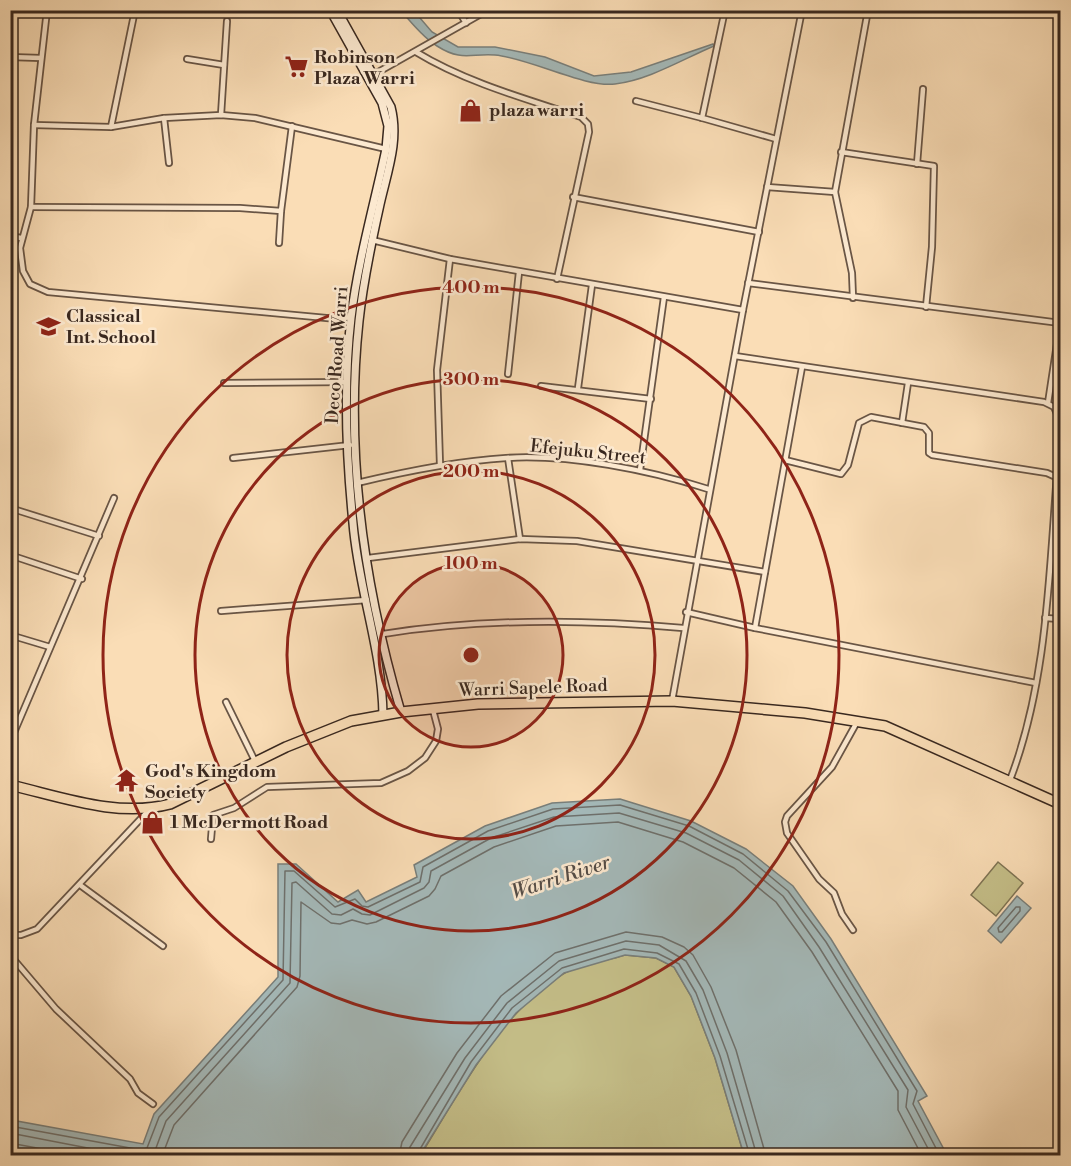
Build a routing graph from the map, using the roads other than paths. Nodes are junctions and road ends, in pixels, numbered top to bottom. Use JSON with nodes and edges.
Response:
{"nodes":[{"id":1,"x":46,"y":10,"type":"edge"},
{"id":2,"x":135,"y":10,"type":"edge"},
{"id":3,"x":330,"y":10,"type":"edge"},
{"id":4,"x":338,"y":10,"type":"edge"},
{"id":5,"x":458,"y":10,"type":"edge"},
{"id":6,"x":488,"y":10,"type":"edge"},
{"id":7,"x":725,"y":10,"type":"edge"},
{"id":8,"x":802,"y":10,"type":"edge"},
{"id":9,"x":868,"y":10,"type":"edge"},
{"id":10,"x":227,"y":21,"type":"dead end"},
{"id":11,"x":465,"y":23,"type":"junction"},
{"id":12,"x":416,"y":52,"type":"junction"},
{"id":13,"x":10,"y":57,"type":"edge"},
{"id":14,"x":41,"y":58,"type":"junction"},
{"id":15,"x":187,"y":59,"type":"dead end"},
{"id":16,"x":224,"y":65,"type":"junction"},
{"id":17,"x":373,"y":75,"type":"junction"},
{"id":18,"x":923,"y":89,"type":"dead end"},
{"id":19,"x":636,"y":101,"type":"dead end"},
{"id":20,"x":221,"y":115,"type":"junction"},
{"id":21,"x":164,"y":118,"type":"junction"},
{"id":22,"x":702,"y":118,"type":"junction"},
{"id":23,"x":34,"y":125,"type":"junction"},
{"id":24,"x":292,"y":126,"type":"junction"},
{"id":25,"x":111,"y":127,"type":"junction"},
{"id":26,"x":776,"y":139,"type":"junction"},
{"id":27,"x":386,"y":149,"type":"junction"},
{"id":28,"x":841,"y":152,"type":"junction"},
{"id":29,"x":169,"y":163,"type":"dead end"},
{"id":30,"x":917,"y":164,"type":"junction"},
{"id":31,"x":767,"y":187,"type":"junction"},
{"id":32,"x":835,"y":192,"type":"junction"},
{"id":33,"x":573,"y":197,"type":"junction"},
{"id":34,"x":31,"y":207,"type":"junction"},
{"id":35,"x":280,"y":211,"type":"junction"},
{"id":36,"x":759,"y":232,"type":"junction"},
{"id":37,"x":10,"y":236,"type":"edge"},
{"id":38,"x":21,"y":238,"type":"junction"},
{"id":39,"x":372,"y":240,"type":"junction"},
{"id":40,"x":279,"y":243,"type":"dead end"},
{"id":41,"x":450,"y":259,"type":"junction"},
{"id":42,"x":519,"y":272,"type":"junction"},
{"id":43,"x":557,"y":279,"type":"junction"},
{"id":44,"x":748,"y":283,"type":"junction"},
{"id":45,"x":592,"y":285,"type":"junction"},
{"id":46,"x":664,"y":297,"type":"junction"},
{"id":47,"x":853,"y":298,"type":"junction"},
{"id":48,"x":926,"y":307,"type":"junction"},
{"id":49,"x":743,"y":310,"type":"junction"},
{"id":50,"x":351,"y":317,"type":"junction"},
{"id":51,"x":1060,"y":323,"type":"edge"},
{"id":52,"x":735,"y":356,"type":"junction"},
{"id":53,"x":802,"y":367,"type":"junction"},
{"id":54,"x":508,"y":374,"type":"dead end"},
{"id":55,"x":347,"y":382,"type":"junction"},
{"id":56,"x":224,"y":383,"type":"dead end"},
{"id":57,"x":908,"y":383,"type":"junction"},
{"id":58,"x":541,"y":386,"type":"dead end"},
{"id":59,"x":578,"y":388,"type":"junction"},
{"id":60,"x":651,"y":399,"type":"junction"},
{"id":61,"x":1048,"y":403,"type":"junction"},
{"id":62,"x":1060,"y":420,"type":"edge"},
{"id":63,"x":902,"y":423,"type":"junction"},
{"id":64,"x":1060,"y":439,"type":"edge"},
{"id":65,"x":350,"y":445,"type":"junction"},
{"id":66,"x":233,"y":458,"type":"dead end"},
{"id":67,"x":508,"y":458,"type":"junction"},
{"id":68,"x":785,"y":460,"type":"junction"},
{"id":69,"x":440,"y":465,"type":"junction"},
{"id":70,"x":640,"y":470,"type":"junction"},
{"id":71,"x":1059,"y":478,"type":"edge"},
{"id":72,"x":357,"y":483,"type":"junction"},
{"id":73,"x":708,"y":489,"type":"junction"},
{"id":74,"x":114,"y":498,"type":"dead end"},
{"id":75,"x":10,"y":508,"type":"edge"},
{"id":76,"x":99,"y":536,"type":"junction"},
{"id":77,"x":520,"y":539,"type":"junction"},
{"id":78,"x":10,"y":555,"type":"edge"},
{"id":79,"x":368,"y":558,"type":"junction"},
{"id":80,"x":695,"y":560,"type":"junction"},
{"id":81,"x":765,"y":572,"type":"junction"},
{"id":82,"x":82,"y":579,"type":"junction"},
{"id":83,"x":368,"y":600,"type":"junction"},
{"id":84,"x":220,"y":611,"type":"dead end"},
{"id":85,"x":686,"y":612,"type":"junction"},
{"id":86,"x":1045,"y":618,"type":"junction"},
{"id":87,"x":1060,"y":619,"type":"edge"},
{"id":88,"x":683,"y":628,"type":"junction"},
{"id":89,"x":756,"y":628,"type":"junction"},
{"id":90,"x":383,"y":634,"type":"junction"},
{"id":91,"x":10,"y":635,"type":"edge"},
{"id":92,"x":50,"y":646,"type":"junction"},
{"id":93,"x":1036,"y":683,"type":"junction"},
{"id":94,"x":672,"y":701,"type":"junction"},
{"id":95,"x":226,"y":702,"type":"dead end"},
{"id":96,"x":433,"y":710,"type":"junction"},
{"id":97,"x":401,"y":712,"type":"junction"},
{"id":98,"x":383,"y":716,"type":"junction"},
{"id":99,"x":858,"y":720,"type":"junction"},
{"id":100,"x":10,"y":742,"type":"edge"},
{"id":101,"x":255,"y":761,"type":"junction"},
{"id":102,"x":1010,"y":780,"type":"junction"},
{"id":103,"x":10,"y":785,"type":"edge"},
{"id":104,"x":1060,"y":804,"type":"edge"},
{"id":105,"x":148,"y":810,"type":"junction"},
{"id":106,"x":211,"y":839,"type":"dead end"},
{"id":107,"x":80,"y":885,"type":"junction"},
{"id":108,"x":854,"y":930,"type":"dead end"},
{"id":109,"x":10,"y":935,"type":"edge"},
{"id":110,"x":163,"y":946,"type":"dead end"},
{"id":111,"x":10,"y":955,"type":"edge"},
{"id":112,"x":153,"y":1104,"type":"dead end"}],
"edges":[{"from":1,"to":14,"type":"street"},
{"from":2,"to":25,"type":"street"},
{"from":3,"to":27,"type":"main road","name":"Deco Road Warri"},
{"from":4,"to":17,"type":"main road","name":"Deco Road Warri"},
{"from":5,"to":11,"type":"street"},
{"from":6,"to":11,"type":"street"},
{"from":7,"to":22,"type":"street"},
{"from":8,"to":26,"type":"street"},
{"from":9,"to":28,"type":"street"},
{"from":10,"to":16,"type":"street"},
{"from":11,"to":12,"type":"street"},
{"from":12,"to":17,"type":"street"},
{"from":12,"to":33,"type":"street"},
{"from":13,"to":14,"type":"street"},
{"from":14,"to":23,"type":"street"},
{"from":15,"to":16,"type":"street"},
{"from":16,"to":20,"type":"street"},
{"from":17,"to":39,"type":"main road","name":"Deco Road Warri"},
{"from":18,"to":30,"type":"street"},
{"from":19,"to":22,"type":"street"},
{"from":20,"to":21,"type":"street"},
{"from":20,"to":24,"type":"street"},
{"from":21,"to":25,"type":"street"},
{"from":21,"to":29,"type":"street"},
{"from":22,"to":26,"type":"street"},
{"from":23,"to":25,"type":"street"},
{"from":23,"to":34,"type":"street"},
{"from":24,"to":27,"type":"street"},
{"from":24,"to":35,"type":"street"},
{"from":26,"to":31,"type":"street"},
{"from":27,"to":50,"type":"main road","name":"Deco Road Warri"},
{"from":28,"to":30,"type":"street"},
{"from":28,"to":32,"type":"street"},
{"from":30,"to":48,"type":"street"},
{"from":31,"to":32,"type":"street"},
{"from":31,"to":36,"type":"street"},
{"from":32,"to":47,"type":"street"},
{"from":33,"to":36,"type":"street"},
{"from":33,"to":43,"type":"street"},
{"from":34,"to":35,"type":"street"},
{"from":34,"to":38,"type":"street"},
{"from":35,"to":40,"type":"street"},
{"from":36,"to":44,"type":"street"},
{"from":37,"to":38,"type":"street"},
{"from":38,"to":50,"type":"street"},
{"from":39,"to":41,"type":"street"},
{"from":39,"to":65,"type":"main road","name":"Deco Road Warri"},
{"from":41,"to":42,"type":"street"},
{"from":41,"to":69,"type":"street"},
{"from":42,"to":43,"type":"street"},
{"from":42,"to":54,"type":"street"},
{"from":43,"to":45,"type":"street"},
{"from":44,"to":47,"type":"street"},
{"from":44,"to":49,"type":"street"},
{"from":45,"to":46,"type":"street"},
{"from":45,"to":59,"type":"street"},
{"from":46,"to":49,"type":"street"},
{"from":46,"to":60,"type":"street"},
{"from":47,"to":48,"type":"street"},
{"from":48,"to":51,"type":"street"},
{"from":49,"to":52,"type":"street"},
{"from":50,"to":55,"type":"main road","name":"Deco Road Warri"},
{"from":51,"to":61,"type":"street"},
{"from":52,"to":53,"type":"street"},
{"from":52,"to":73,"type":"street"},
{"from":53,"to":57,"type":"street"},
{"from":53,"to":68,"type":"street"},
{"from":55,"to":56,"type":"street"},
{"from":55,"to":65,"type":"main road","name":"Deco Road Warri"},
{"from":57,"to":61,"type":"street"},
{"from":57,"to":63,"type":"street"},
{"from":58,"to":59,"type":"street"},
{"from":59,"to":60,"type":"street"},
{"from":60,"to":70,"type":"street"},
{"from":61,"to":62,"type":"street"},
{"from":63,"to":68,"type":"street"},
{"from":63,"to":71,"type":"street"},
{"from":64,"to":71,"type":"street"},
{"from":65,"to":66,"type":"street"},
{"from":65,"to":72,"type":"main road","name":"Deco Road Warri"},
{"from":65,"to":83,"type":"main road","name":"Deco Road Warri"},
{"from":67,"to":69,"type":"street","name":"Efejuku Street"},
{"from":67,"to":70,"type":"street","name":"Efejuku Street"},
{"from":67,"to":77,"type":"street"},
{"from":68,"to":81,"type":"street"},
{"from":69,"to":72,"type":"street","name":"Efejuku Street"},
{"from":70,"to":73,"type":"street","name":"Efejuku Street"},
{"from":71,"to":86,"type":"street"},
{"from":72,"to":79,"type":"main road","name":"Deco Road Warri"},
{"from":73,"to":80,"type":"street"},
{"from":74,"to":76,"type":"street"},
{"from":75,"to":76,"type":"street"},
{"from":76,"to":82,"type":"street"},
{"from":77,"to":79,"type":"street"},
{"from":77,"to":80,"type":"street"},
{"from":78,"to":82,"type":"street"},
{"from":79,"to":90,"type":"main road","name":"Deco Road Warri"},
{"from":80,"to":81,"type":"street"},
{"from":80,"to":85,"type":"street"},
{"from":81,"to":89,"type":"street"},
{"from":82,"to":92,"type":"street"},
{"from":83,"to":84,"type":"street"},
{"from":83,"to":98,"type":"main road","name":"Deco Road Warri"},
{"from":85,"to":88,"type":"street"},
{"from":85,"to":89,"type":"street"},
{"from":86,"to":87,"type":"street"},
{"from":86,"to":93,"type":"street"},
{"from":88,"to":90,"type":"street"},
{"from":88,"to":94,"type":"street"},
{"from":89,"to":93,"type":"street"},
{"from":90,"to":97,"type":"main road","name":"Deco Road Warri"},
{"from":91,"to":92,"type":"street"},
{"from":92,"to":100,"type":"street"},
{"from":93,"to":102,"type":"street"},
{"from":94,"to":96,"type":"highway","name":"Warri Sapele Road"},
{"from":94,"to":99,"type":"highway","name":"Warri Sapele Road"},
{"from":95,"to":101,"type":"street"},
{"from":96,"to":97,"type":"highway","name":"Warri Sapele Road"},
{"from":96,"to":106,"type":"street"},
{"from":97,"to":98,"type":"highway","name":"Warri Sapele Road"},
{"from":98,"to":101,"type":"highway","name":"Warri Sapele Road"},
{"from":99,"to":102,"type":"highway","name":"Warri Sapele Road"},
{"from":99,"to":108,"type":"street"},
{"from":101,"to":105,"type":"highway","name":"Warri Sapele Road"},
{"from":102,"to":104,"type":"highway","name":"Warri Sapele Road"},
{"from":103,"to":105,"type":"highway","name":"Warri Sapele Road"},
{"from":105,"to":107,"type":"street"},
{"from":107,"to":109,"type":"street"},
{"from":107,"to":110,"type":"street"},
{"from":111,"to":112,"type":"street"}]}
